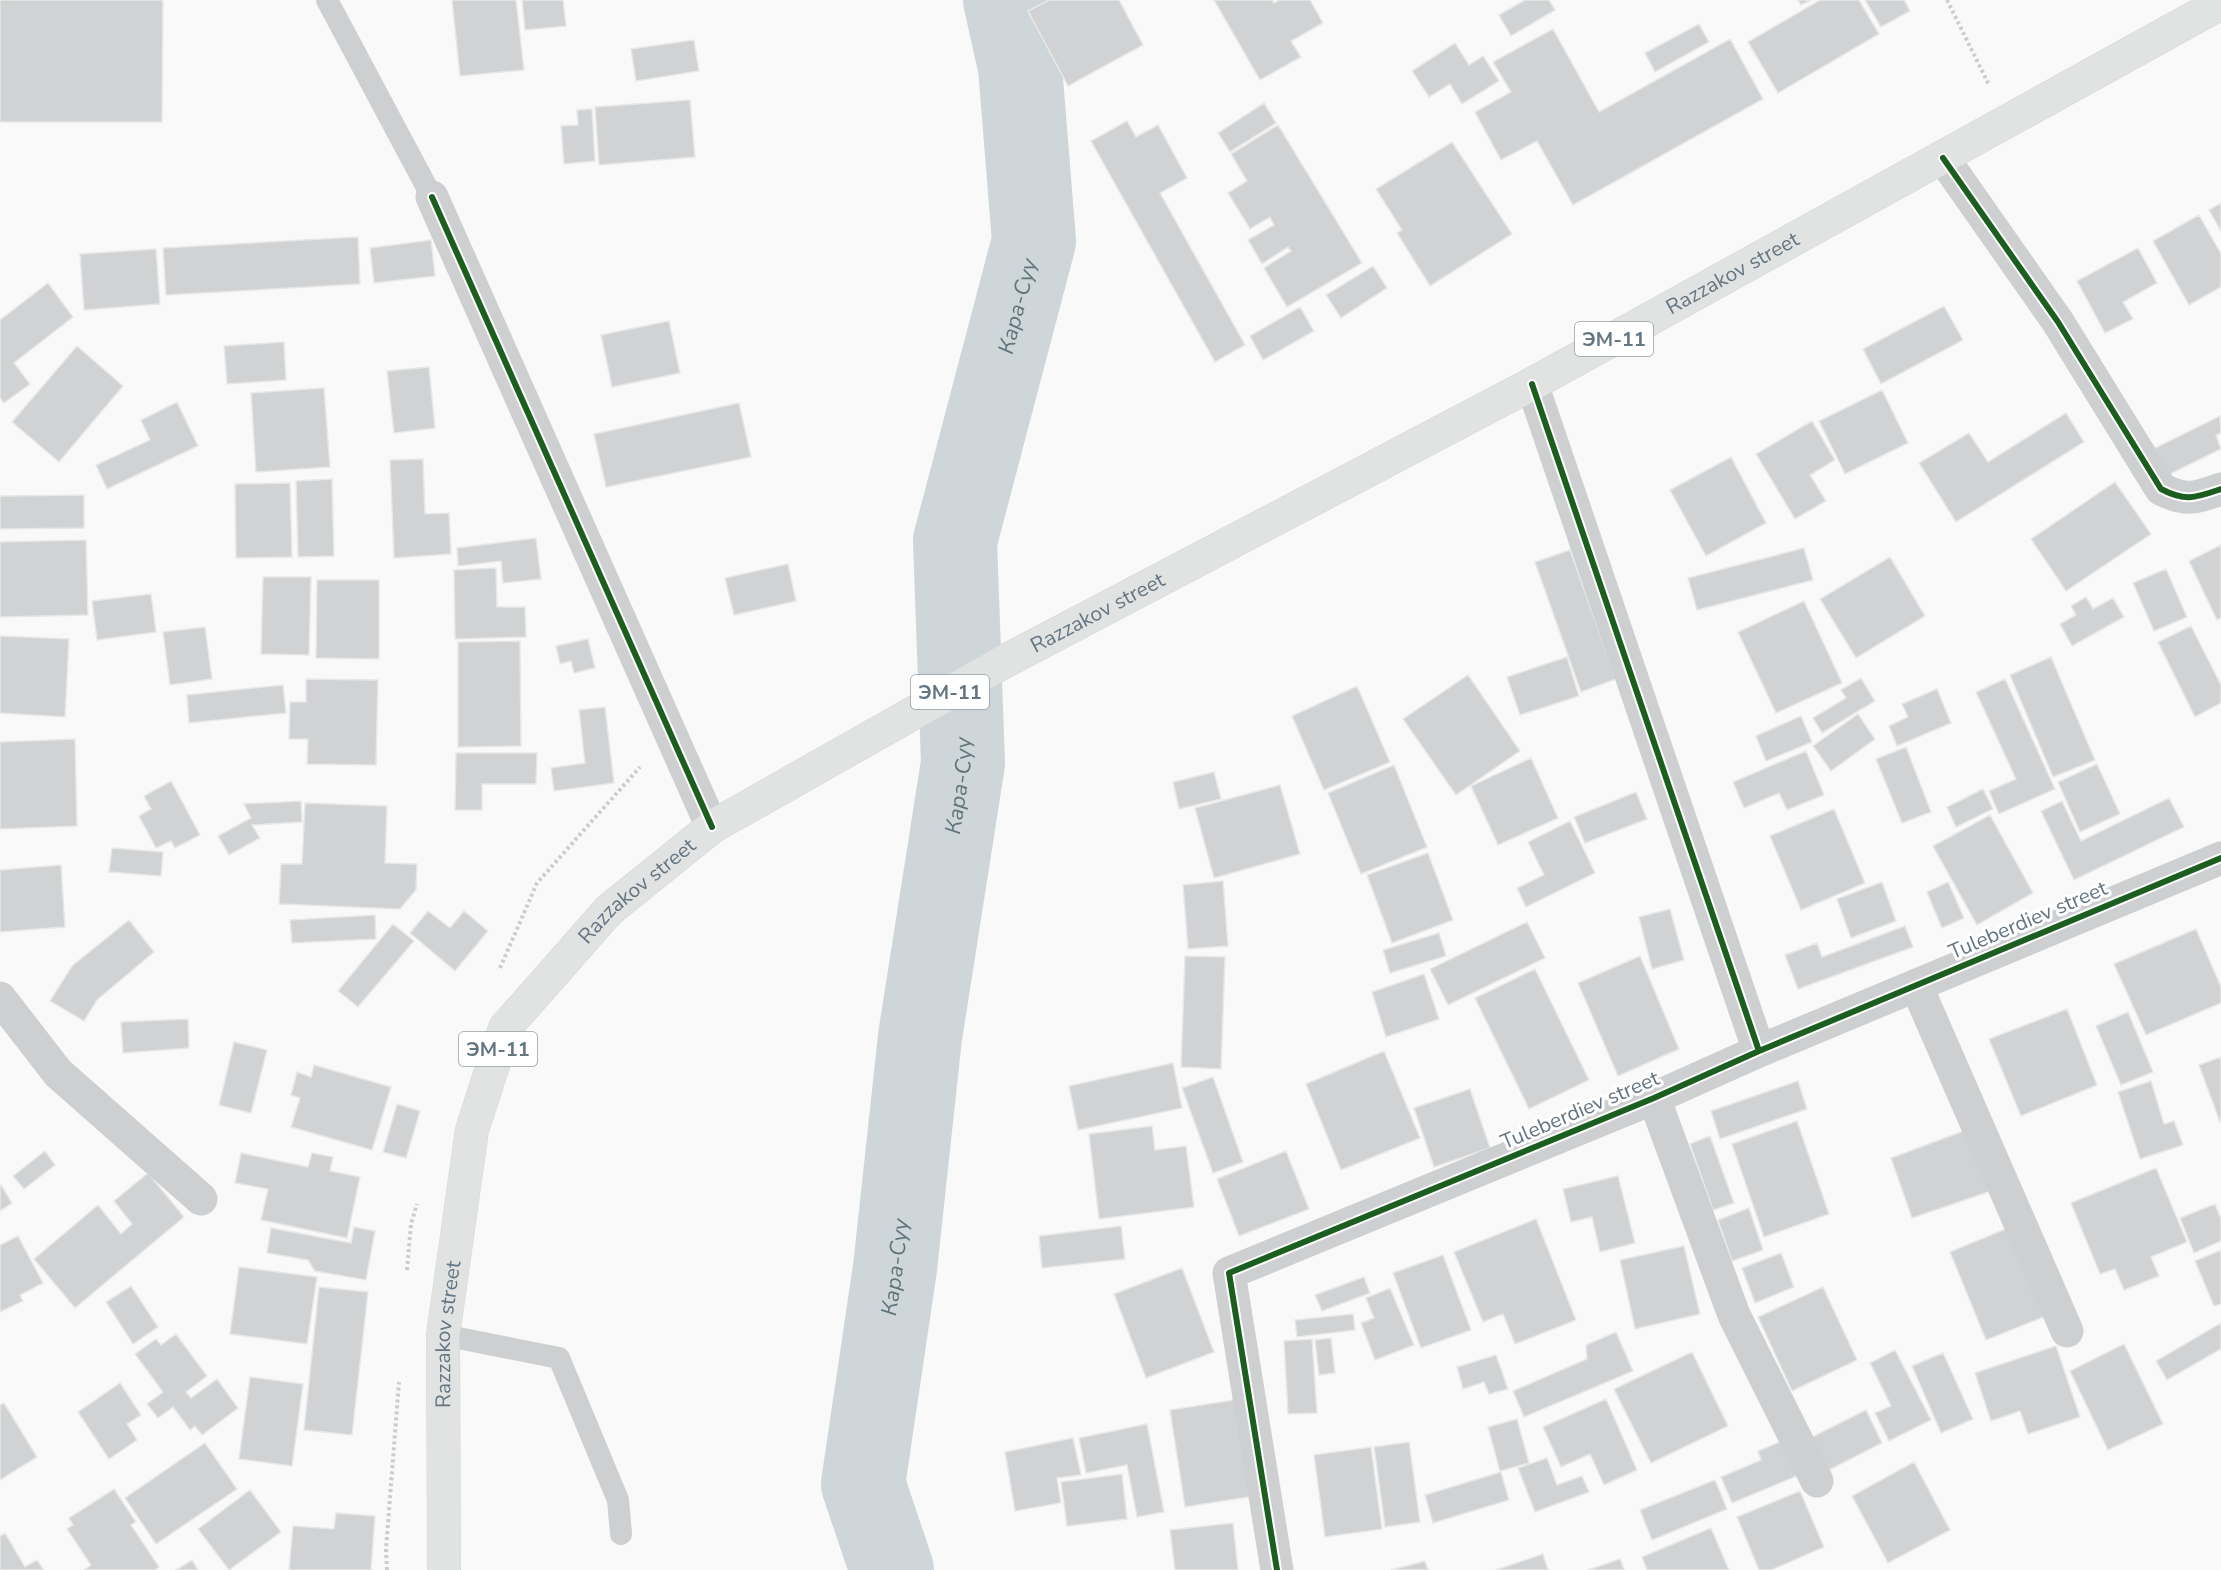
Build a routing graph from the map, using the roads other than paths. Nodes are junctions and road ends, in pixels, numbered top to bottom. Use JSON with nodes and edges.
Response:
{"nodes":[{"id":1,"x":327,"y":0,"type":"edge"},
{"id":2,"x":2221,"y":3,"type":"edge"},
{"id":3,"x":1943,"y":158,"type":"junction"},
{"id":4,"x":432,"y":197,"type":"joint"},
{"id":5,"x":1532,"y":384,"type":"junction"},
{"id":6,"x":2221,"y":489,"type":"edge"},
{"id":7,"x":712,"y":827,"type":"junction"},
{"id":8,"x":2221,"y":858,"type":"edge"},
{"id":9,"x":1916,"y":985,"type":"junction"},
{"id":10,"x":0,"y":998,"type":"edge"},
{"id":11,"x":1759,"y":1051,"type":"junction"},
{"id":12,"x":1654,"y":1098,"type":"junction"},
{"id":13,"x":201,"y":1199,"type":"dead end"},
{"id":14,"x":2067,"y":1331,"type":"dead end"},
{"id":15,"x":443,"y":1335,"type":"junction"},
{"id":16,"x":1816,"y":1481,"type":"dead end"},
{"id":17,"x":621,"y":1534,"type":"dead end"},
{"id":18,"x":444,"y":1570,"type":"edge"},
{"id":19,"x":1277,"y":1570,"type":"edge"}],
"edges":[{"from":1,"to":4,"type":"lane"},
{"from":2,"to":3,"type":"highway","name":"Razzakov street","number":"ЭМ-11"},
{"from":3,"to":5,"type":"highway","name":"Razzakov street","number":"ЭМ-11"},
{"from":3,"to":6,"type":"street"},
{"from":4,"to":7,"type":"street"},
{"from":5,"to":7,"type":"highway","name":"Razzakov street","number":"ЭМ-11"},
{"from":5,"to":11,"type":"street"},
{"from":7,"to":15,"type":"highway","name":"Razzakov street","number":"ЭМ-11"},
{"from":8,"to":9,"type":"street","name":"Tuleberdiev street"},
{"from":9,"to":11,"type":"street","name":"Tuleberdiev street"},
{"from":9,"to":14,"type":"street"},
{"from":10,"to":13,"type":"street"},
{"from":11,"to":12,"type":"street","name":"Tuleberdiev street"},
{"from":12,"to":16,"type":"street"},
{"from":12,"to":19,"type":"street","name":"Tuleberdiev street"},
{"from":15,"to":17,"type":"lane"},
{"from":15,"to":18,"type":"highway","name":"Razzakov street","number":"ЭМ-11"}]}
